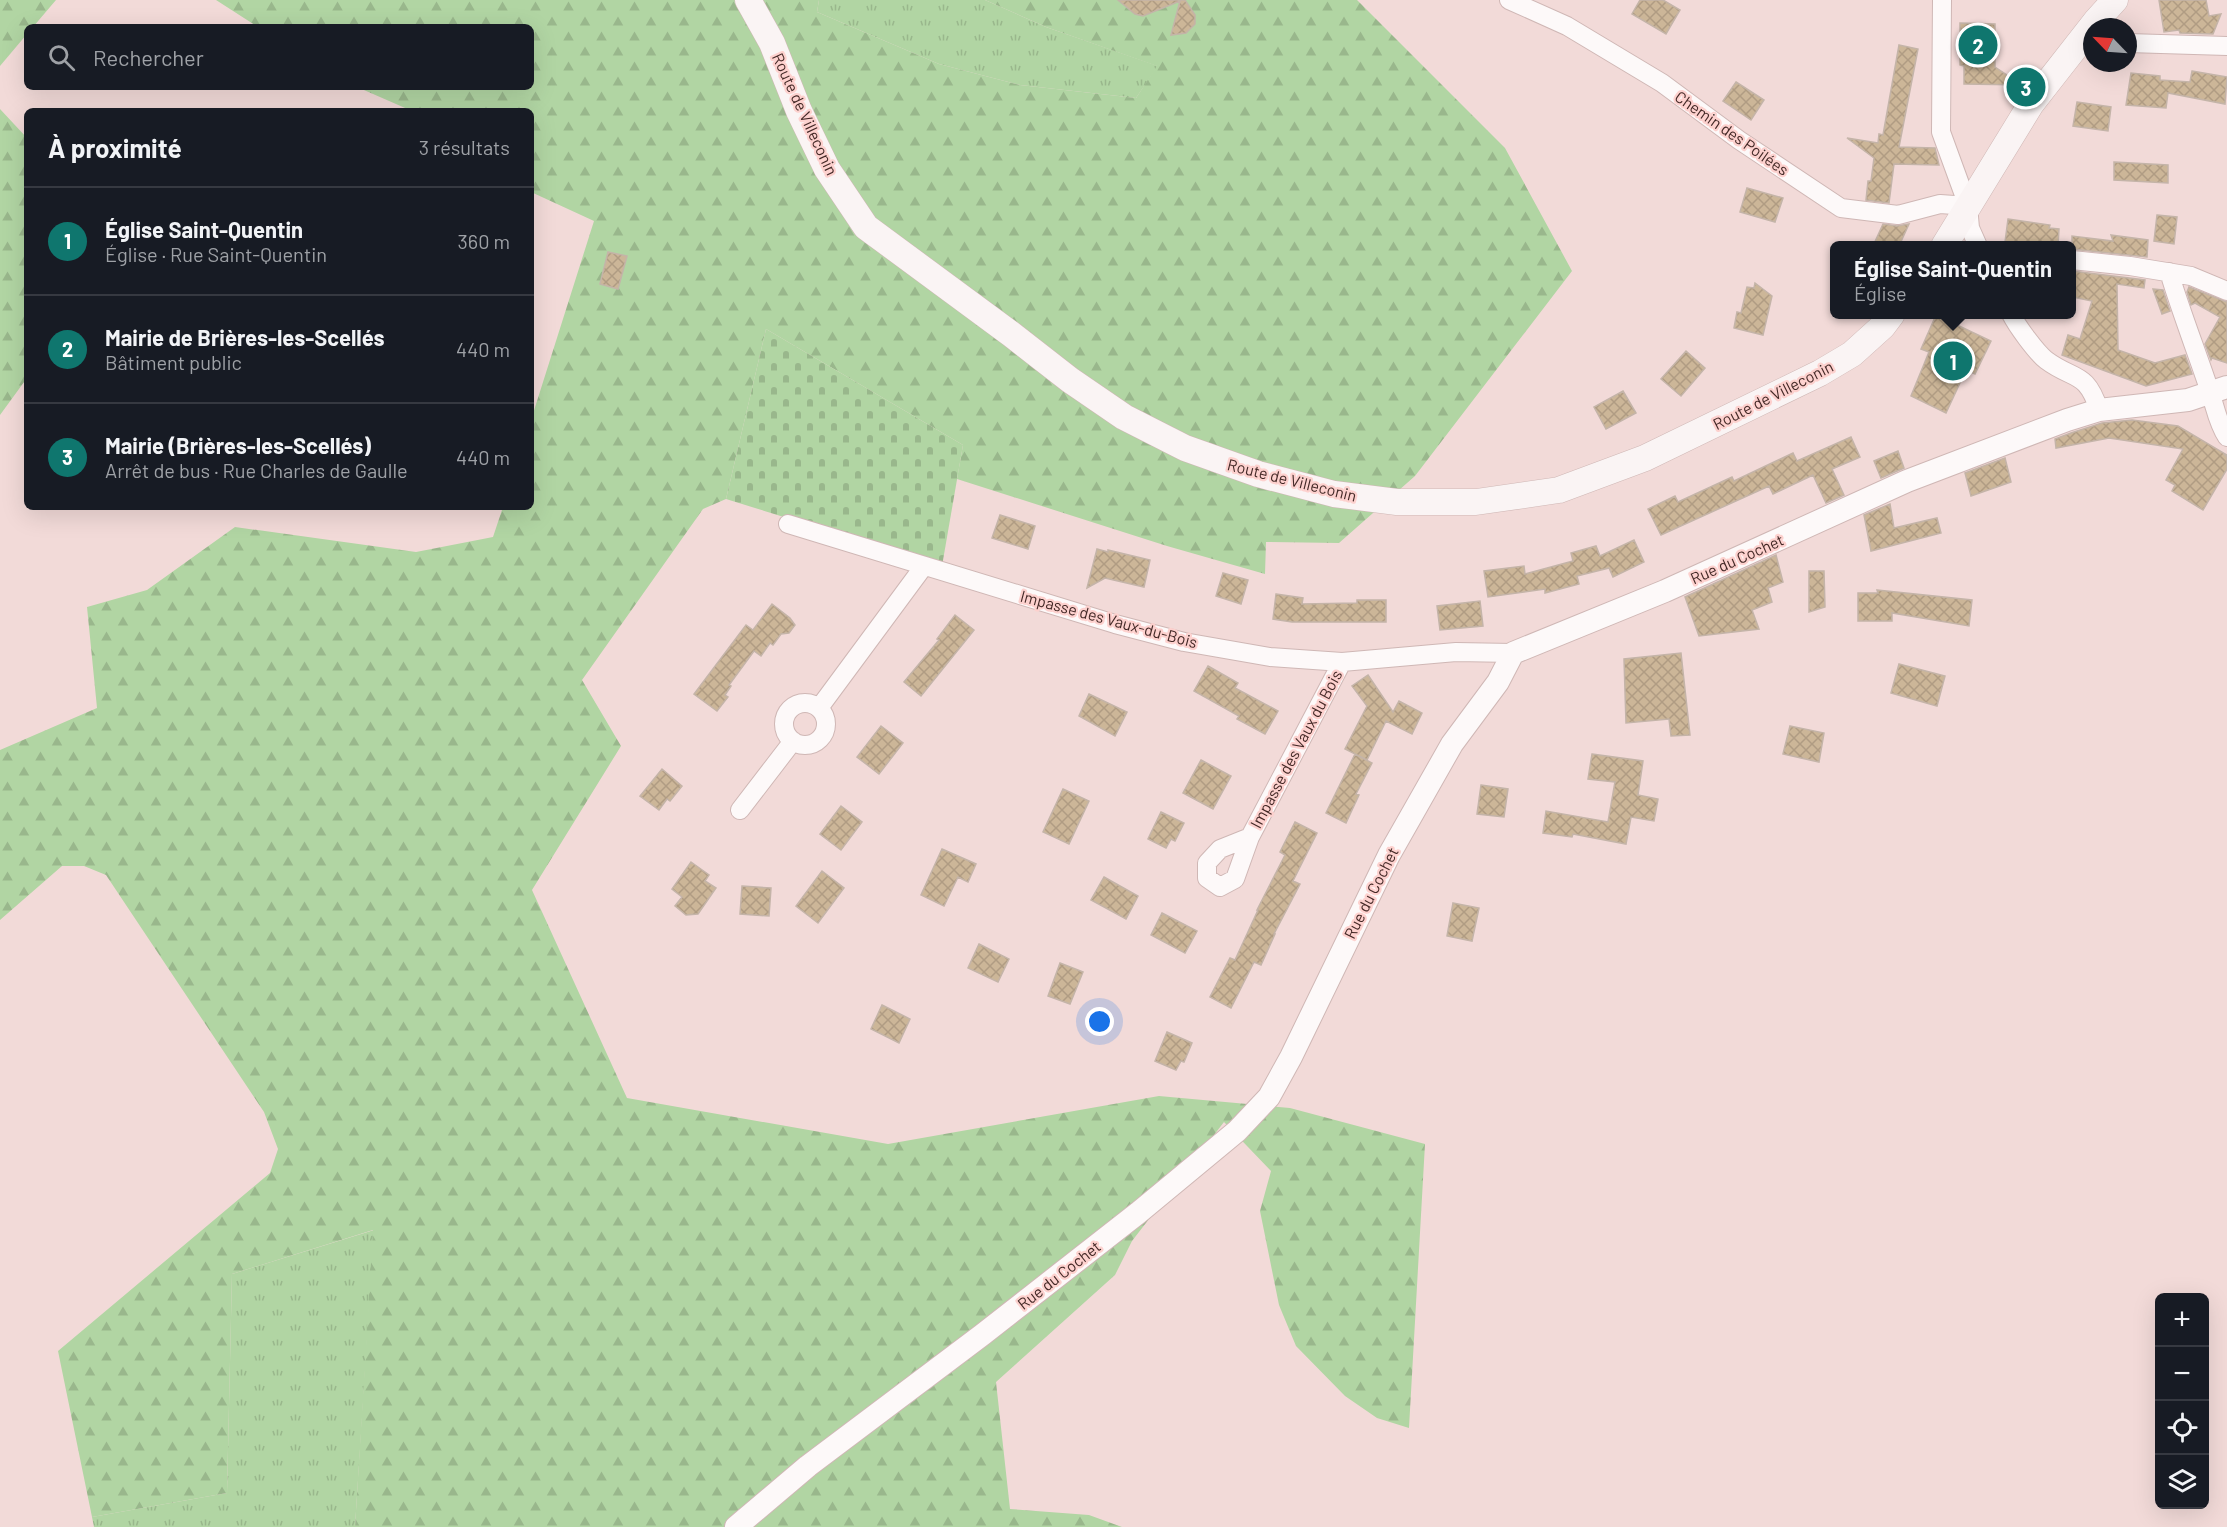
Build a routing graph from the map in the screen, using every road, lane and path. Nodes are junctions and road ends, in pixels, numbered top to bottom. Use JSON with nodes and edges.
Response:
{"nodes":[{"id":1,"x":748,"y":0,"type":"edge"},
{"id":2,"x":1509,"y":0,"type":"edge"},
{"id":3,"x":1942,"y":0,"type":"edge"},
{"id":4,"x":2115,"y":0,"type":"edge"},
{"id":5,"x":2103,"y":18,"type":"edge"},
{"id":6,"x":2083,"y":43,"type":"edge"},
{"id":7,"x":2137,"y":43,"type":"edge"},
{"id":8,"x":2227,"y":46,"type":"edge"},
{"id":9,"x":1968,"y":206,"type":"junction"},
{"id":10,"x":1947,"y":241,"type":"edge"},
{"id":11,"x":1975,"y":241,"type":"edge"},
{"id":12,"x":2076,"y":260,"type":"edge"},
{"id":13,"x":2169,"y":272,"type":"junction"},
{"id":14,"x":2227,"y":291,"type":"edge"},
{"id":15,"x":1889,"y":319,"type":"edge"},
{"id":16,"x":2014,"y":319,"type":"edge"},
{"id":17,"x":2219,"y":390,"type":"edge"},
{"id":18,"x":2099,"y":410,"type":"junction"},
{"id":19,"x":2227,"y":437,"type":"edge"},
{"id":20,"x":788,"y":524,"type":"dead end"},
{"id":21,"x":924,"y":566,"type":"junction"},
{"id":22,"x":1513,"y":653,"type":"junction"},
{"id":23,"x":1342,"y":662,"type":"junction"},
{"id":24,"x":819,"y":708,"type":"junction"},
{"id":25,"x":793,"y":741,"type":"junction"},
{"id":26,"x":740,"y":810,"type":"dead end"},
{"id":27,"x":1250,"y":837,"type":"dead end"},
{"id":28,"x":736,"y":1527,"type":"edge"}],
"edges":[{"from":1,"to":15,"type":"main road","name":"Route de Villeconin"},
{"from":2,"to":9,"type":"street","name":"Chemin des Poilées"},
{"from":3,"to":9,"type":"street"},
{"from":4,"to":5,"type":"main road"},
{"from":6,"to":9,"type":"main road"},
{"from":7,"to":8,"type":"street"},
{"from":9,"to":10,"type":"main road"},
{"from":9,"to":11,"type":"street"},
{"from":12,"to":13,"type":"street"},
{"from":13,"to":14,"type":"street"},
{"from":13,"to":17,"type":"street"},
{"from":16,"to":18,"type":"street"},
{"from":17,"to":18,"type":"street","name":"Rue du Cochet"},
{"from":17,"to":19,"type":"street"},
{"from":18,"to":22,"type":"street","name":"Rue du Cochet"},
{"from":20,"to":21,"type":"street","name":"Impasse des Vaux-du-Bois"},
{"from":21,"to":23,"type":"street","name":"Impasse des Vaux-du-Bois"},
{"from":21,"to":24,"type":"street"},
{"from":22,"to":23,"type":"street","name":"Impasse des Vaux-du-Bois"},
{"from":22,"to":28,"type":"street","name":"Rue du Cochet"},
{"from":23,"to":27,"type":"street","name":"Impasse des Vaux du Bois"},
{"from":24,"to":25,"type":"street"},
{"from":24,"to":25,"type":"street"},
{"from":25,"to":26,"type":"street"}]}
